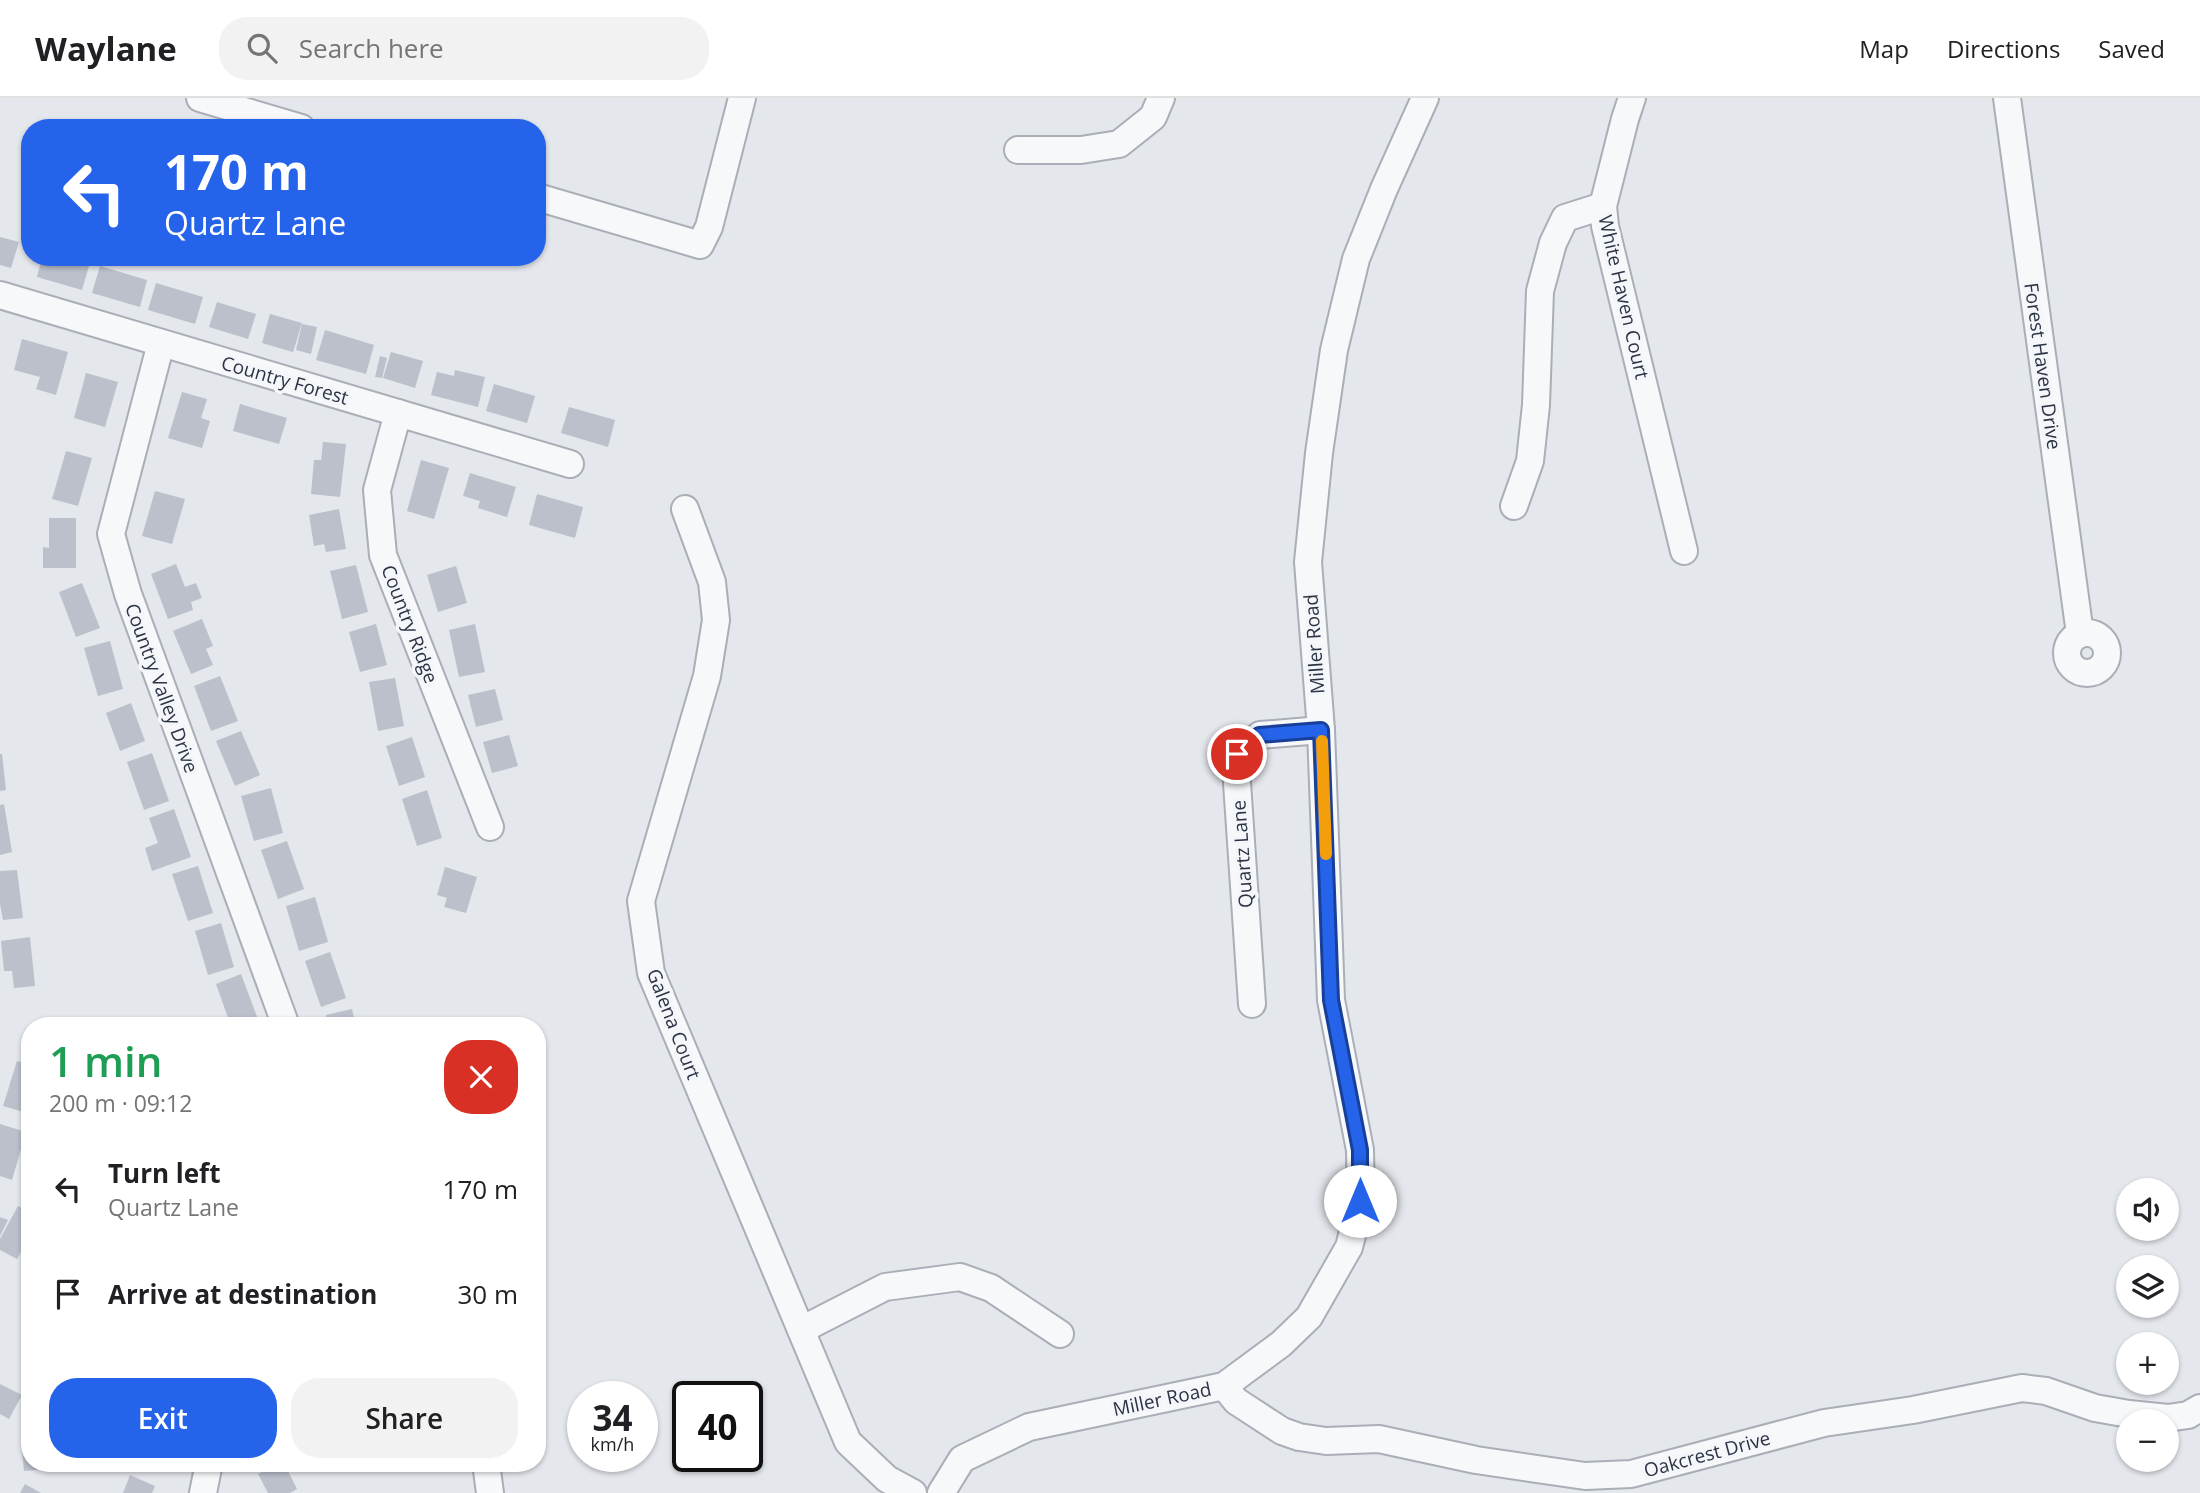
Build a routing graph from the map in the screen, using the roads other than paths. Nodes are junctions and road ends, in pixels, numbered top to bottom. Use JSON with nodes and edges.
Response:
{"nodes":[{"id":1,"x":200,"y":98,"type":"edge"},
{"id":2,"x":742,"y":98,"type":"edge"},
{"id":3,"x":1161,"y":98,"type":"edge"},
{"id":4,"x":1425,"y":98,"type":"edge"},
{"id":5,"x":1632,"y":98,"type":"edge"},
{"id":6,"x":2007,"y":98,"type":"edge"},
{"id":7,"x":271,"y":119,"type":"edge"},
{"id":8,"x":1018,"y":150,"type":"dead end"},
{"id":9,"x":546,"y":200,"type":"edge"},
{"id":10,"x":1603,"y":206,"type":"junction"},
{"id":11,"x":0,"y":295,"type":"edge"},
{"id":12,"x":160,"y":343,"type":"junction"},
{"id":13,"x":398,"y":413,"type":"junction"},
{"id":14,"x":570,"y":464,"type":"dead end"},
{"id":15,"x":1514,"y":506,"type":"dead end"},
{"id":16,"x":685,"y":509,"type":"dead end"},
{"id":17,"x":1684,"y":551,"type":"dead end"},
{"id":18,"x":2080,"y":634,"type":"dead end"},
{"id":19,"x":1321,"y":730,"type":"junction"},
{"id":20,"x":490,"y":827,"type":"dead end"},
{"id":21,"x":1252,"y":1004,"type":"dead end"},
{"id":22,"x":283,"y":1017,"type":"edge"},
{"id":23,"x":801,"y":1329,"type":"junction"},
{"id":24,"x":1060,"y":1334,"type":"dead end"},
{"id":25,"x":1224,"y":1386,"type":"junction"},
{"id":26,"x":2200,"y":1408,"type":"edge"},
{"id":27,"x":207,"y":1472,"type":"edge"},
{"id":28,"x":487,"y":1472,"type":"edge"},
{"id":29,"x":203,"y":1493,"type":"edge"},
{"id":30,"x":490,"y":1493,"type":"edge"},
{"id":31,"x":913,"y":1493,"type":"edge"},
{"id":32,"x":941,"y":1493,"type":"edge"}],
"edges":[{"from":1,"to":7,"type":"street"},
{"from":2,"to":9,"type":"street"},
{"from":3,"to":8,"type":"street"},
{"from":4,"to":19,"type":"street","name":"Miller Road"},
{"from":5,"to":10,"type":"street"},
{"from":6,"to":18,"type":"street","name":"Forest Haven Drive"},
{"from":10,"to":15,"type":"street","name":"White Haven Court"},
{"from":10,"to":17,"type":"street","name":"White Haven Court"},
{"from":11,"to":12,"type":"street","name":"Country Forest"},
{"from":12,"to":13,"type":"street","name":"Country Forest"},
{"from":12,"to":22,"type":"street","name":"Country Valley Drive"},
{"from":13,"to":14,"type":"street","name":"Country Forest"},
{"from":13,"to":20,"type":"street","name":"Country Ridge"},
{"from":16,"to":23,"type":"street","name":"Galena Court"},
{"from":19,"to":21,"type":"street","name":"Quartz Lane"},
{"from":19,"to":25,"type":"street","name":"Miller Road"},
{"from":23,"to":24,"type":"street"},
{"from":23,"to":31,"type":"street","name":"Galena Court"},
{"from":25,"to":26,"type":"street","name":"Oakcrest Drive"},
{"from":25,"to":32,"type":"street","name":"Miller Road"},
{"from":27,"to":29,"type":"street"},
{"from":28,"to":30,"type":"street"}]}
